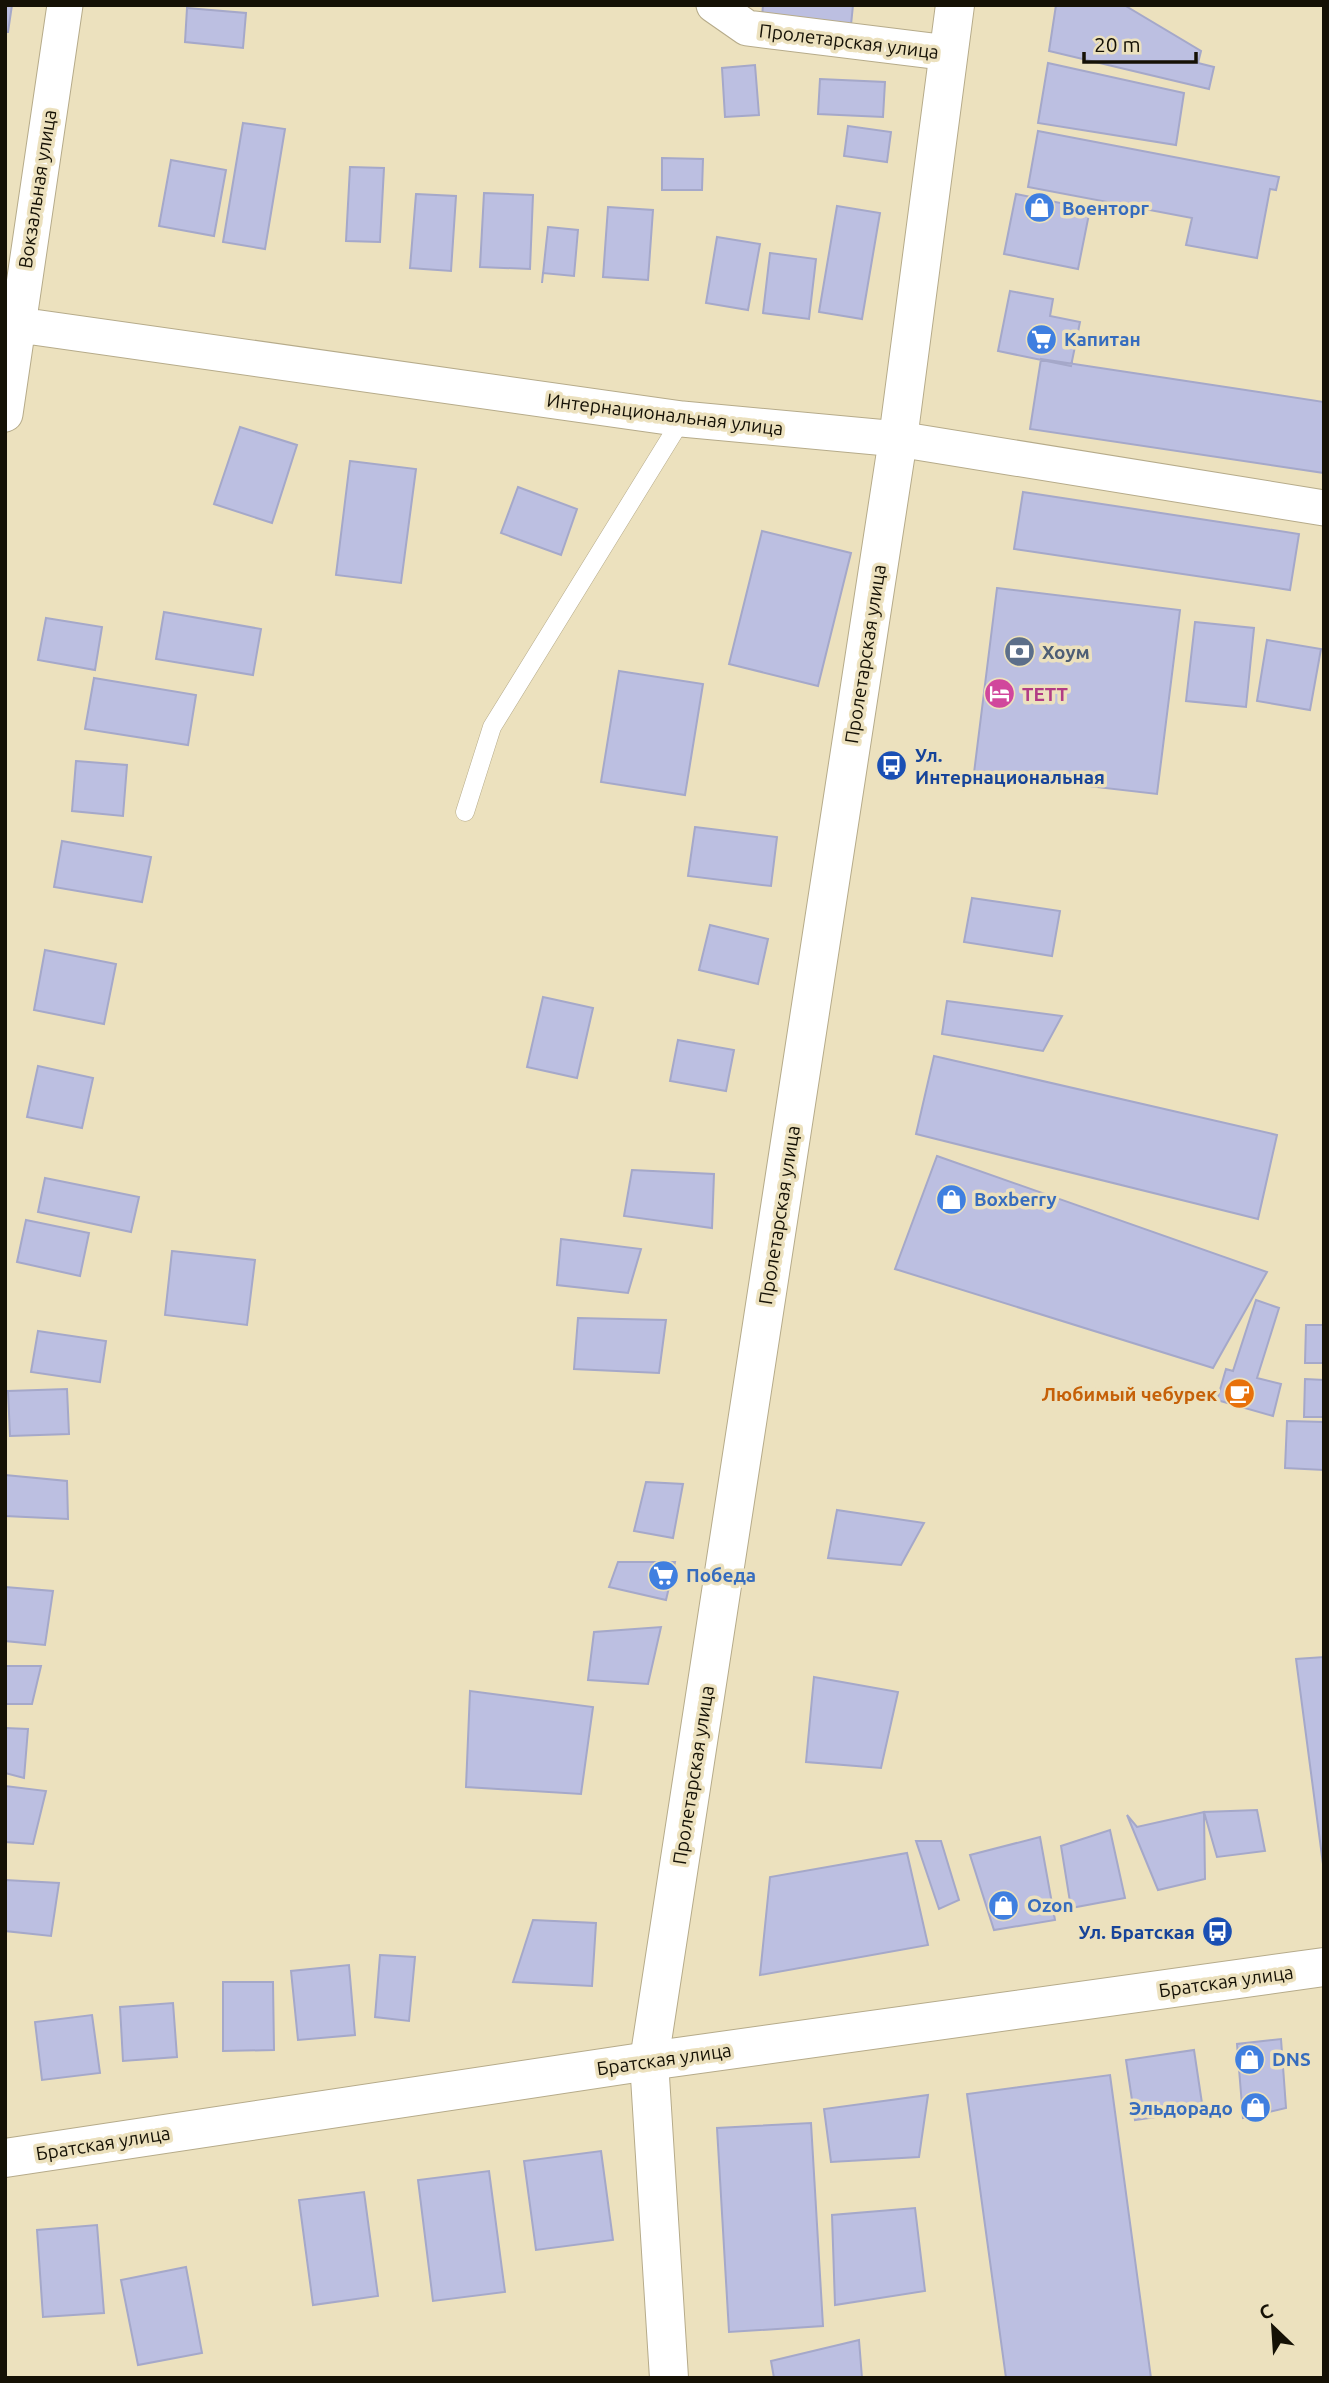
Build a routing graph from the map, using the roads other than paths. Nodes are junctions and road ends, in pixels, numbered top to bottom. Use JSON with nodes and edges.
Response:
{"nodes":[{"id":1,"x":65,"y":5,"type":"edge"},
{"id":2,"x":715,"y":5,"type":"edge"},
{"id":3,"x":955,"y":5,"type":"edge"},
{"id":4,"x":949,"y":54,"type":"junction"},
{"id":5,"x":11,"y":323,"type":"edge"},
{"id":6,"x":5,"y":414,"type":"edge"},
{"id":7,"x":682,"y":419,"type":"junction"},
{"id":8,"x":898,"y":439,"type":"junction"},
{"id":9,"x":1324,"y":508,"type":"edge"},
{"id":10,"x":465,"y":812,"type":"dead end"},
{"id":11,"x":1324,"y":1967,"type":"edge"},
{"id":12,"x":649,"y":2061,"type":"junction"},
{"id":13,"x":5,"y":2158,"type":"edge"},
{"id":14,"x":670,"y":2378,"type":"edge"}],
"edges":[{"from":1,"to":5,"type":"street","name":"Вокзальная улица"},
{"from":2,"to":4,"type":"street","name":"Пролетарская улица"},
{"from":3,"to":4,"type":"main road","name":"Пролетарская улица"},
{"from":4,"to":8,"type":"main road","name":"Пролетарская улица"},
{"from":5,"to":6,"type":"street","name":"Вокзальная улица"},
{"from":5,"to":7,"type":"street","name":"Интернациональная улица"},
{"from":7,"to":8,"type":"street","name":"Интернациональная улица"},
{"from":7,"to":10,"type":"lane"},
{"from":8,"to":9,"type":"street","name":"Интернациональная улица"},
{"from":8,"to":12,"type":"main road","name":"Пролетарская улица"},
{"from":11,"to":12,"type":"main road","name":"Братская улица"},
{"from":12,"to":13,"type":"main road","name":"Братская улица"},
{"from":12,"to":14,"type":"main road","name":"Пролетарская улица"}]}
